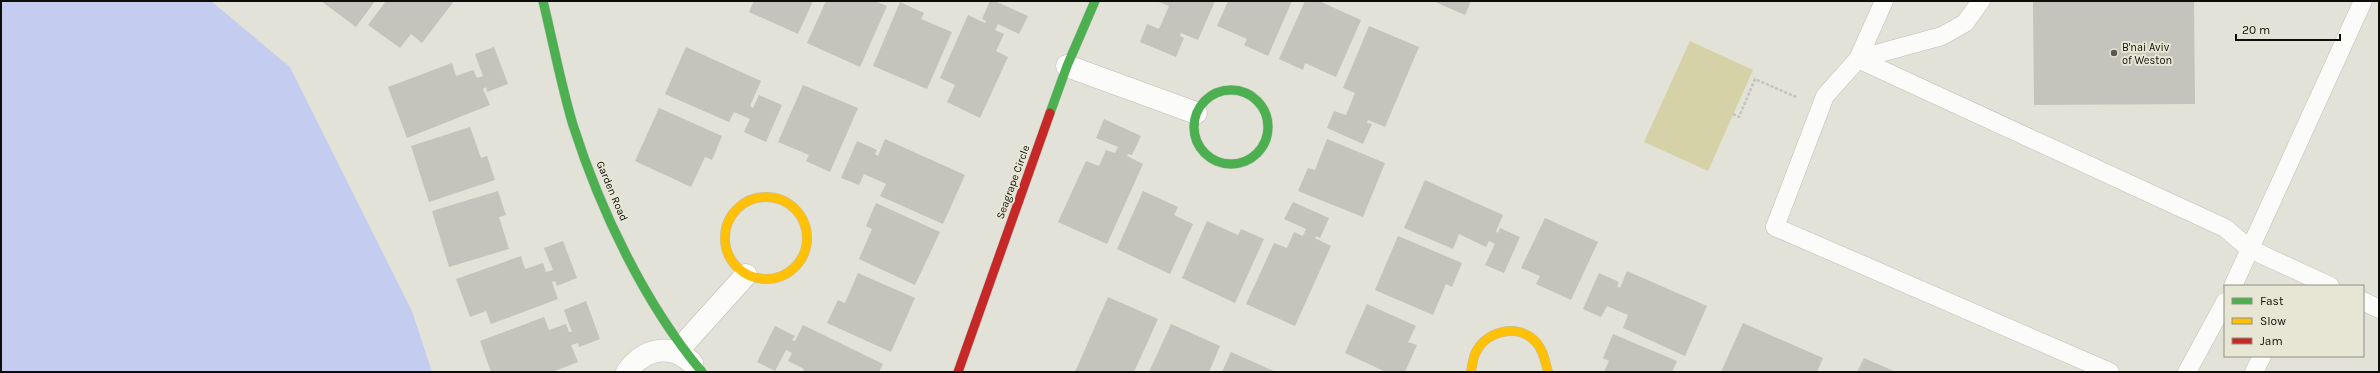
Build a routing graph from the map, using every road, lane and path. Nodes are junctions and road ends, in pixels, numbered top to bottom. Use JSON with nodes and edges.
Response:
{"nodes":[{"id":1,"x":543,"y":1,"type":"edge"},
{"id":2,"x":1095,"y":1,"type":"edge"},
{"id":3,"x":1884,"y":1,"type":"edge"},
{"id":4,"x":1981,"y":1,"type":"edge"},
{"id":5,"x":2363,"y":1,"type":"edge"},
{"id":6,"x":1858,"y":59,"type":"junction"},
{"id":7,"x":1067,"y":66,"type":"junction"},
{"id":8,"x":1820,"y":108,"type":"junction"},
{"id":9,"x":1196,"y":113,"type":"junction"},
{"id":10,"x":1733,"y":114,"type":"dead end"},
{"id":11,"x":2250,"y":249,"type":"junction"},
{"id":12,"x":746,"y":275,"type":"junction"},
{"id":13,"x":2297,"y":279,"type":"edge"},
{"id":14,"x":2233,"y":285,"type":"edge"},
{"id":15,"x":2325,"y":285,"type":"edge"},
{"id":16,"x":2364,"y":302,"type":"edge"},
{"id":17,"x":2224,"y":304,"type":"edge"},
{"id":18,"x":2379,"y":309,"type":"edge"},
{"id":19,"x":681,"y":347,"type":"junction"},
{"id":20,"x":2262,"y":357,"type":"edge"},
{"id":21,"x":698,"y":370,"type":"edge"},
{"id":22,"x":627,"y":372,"type":"edge"},
{"id":23,"x":958,"y":372,"type":"edge"},
{"id":24,"x":1471,"y":372,"type":"edge"},
{"id":25,"x":1548,"y":372,"type":"edge"},
{"id":26,"x":2110,"y":372,"type":"edge"},
{"id":27,"x":2187,"y":372,"type":"edge"},
{"id":28,"x":2254,"y":372,"type":"edge"}],
"edges":[{"from":1,"to":19,"type":"street","name":"Garden Road"},
{"from":2,"to":7,"type":"street","name":"Seagrape Circle"},
{"from":3,"to":6,"type":"lane"},
{"from":4,"to":6,"type":"lane"},
{"from":5,"to":11,"type":"lane"},
{"from":6,"to":8,"type":"lane"},
{"from":6,"to":11,"type":"lane"},
{"from":7,"to":9,"type":"street"},
{"from":7,"to":23,"type":"street","name":"Seagrape Circle"},
{"from":8,"to":10,"type":"path"},
{"from":8,"to":26,"type":"lane"},
{"from":9,"to":9,"type":"street"},
{"from":11,"to":13,"type":"lane"},
{"from":11,"to":14,"type":"lane"},
{"from":12,"to":12,"type":"street"},
{"from":12,"to":19,"type":"street"},
{"from":13,"to":15,"type":"lane"},
{"from":16,"to":18,"type":"lane"},
{"from":17,"to":27,"type":"lane"},
{"from":19,"to":21,"type":"street","name":"Garden Road"},
{"from":20,"to":28,"type":"lane"},
{"from":21,"to":22,"type":"street"},
{"from":24,"to":25,"type":"street"}]}
